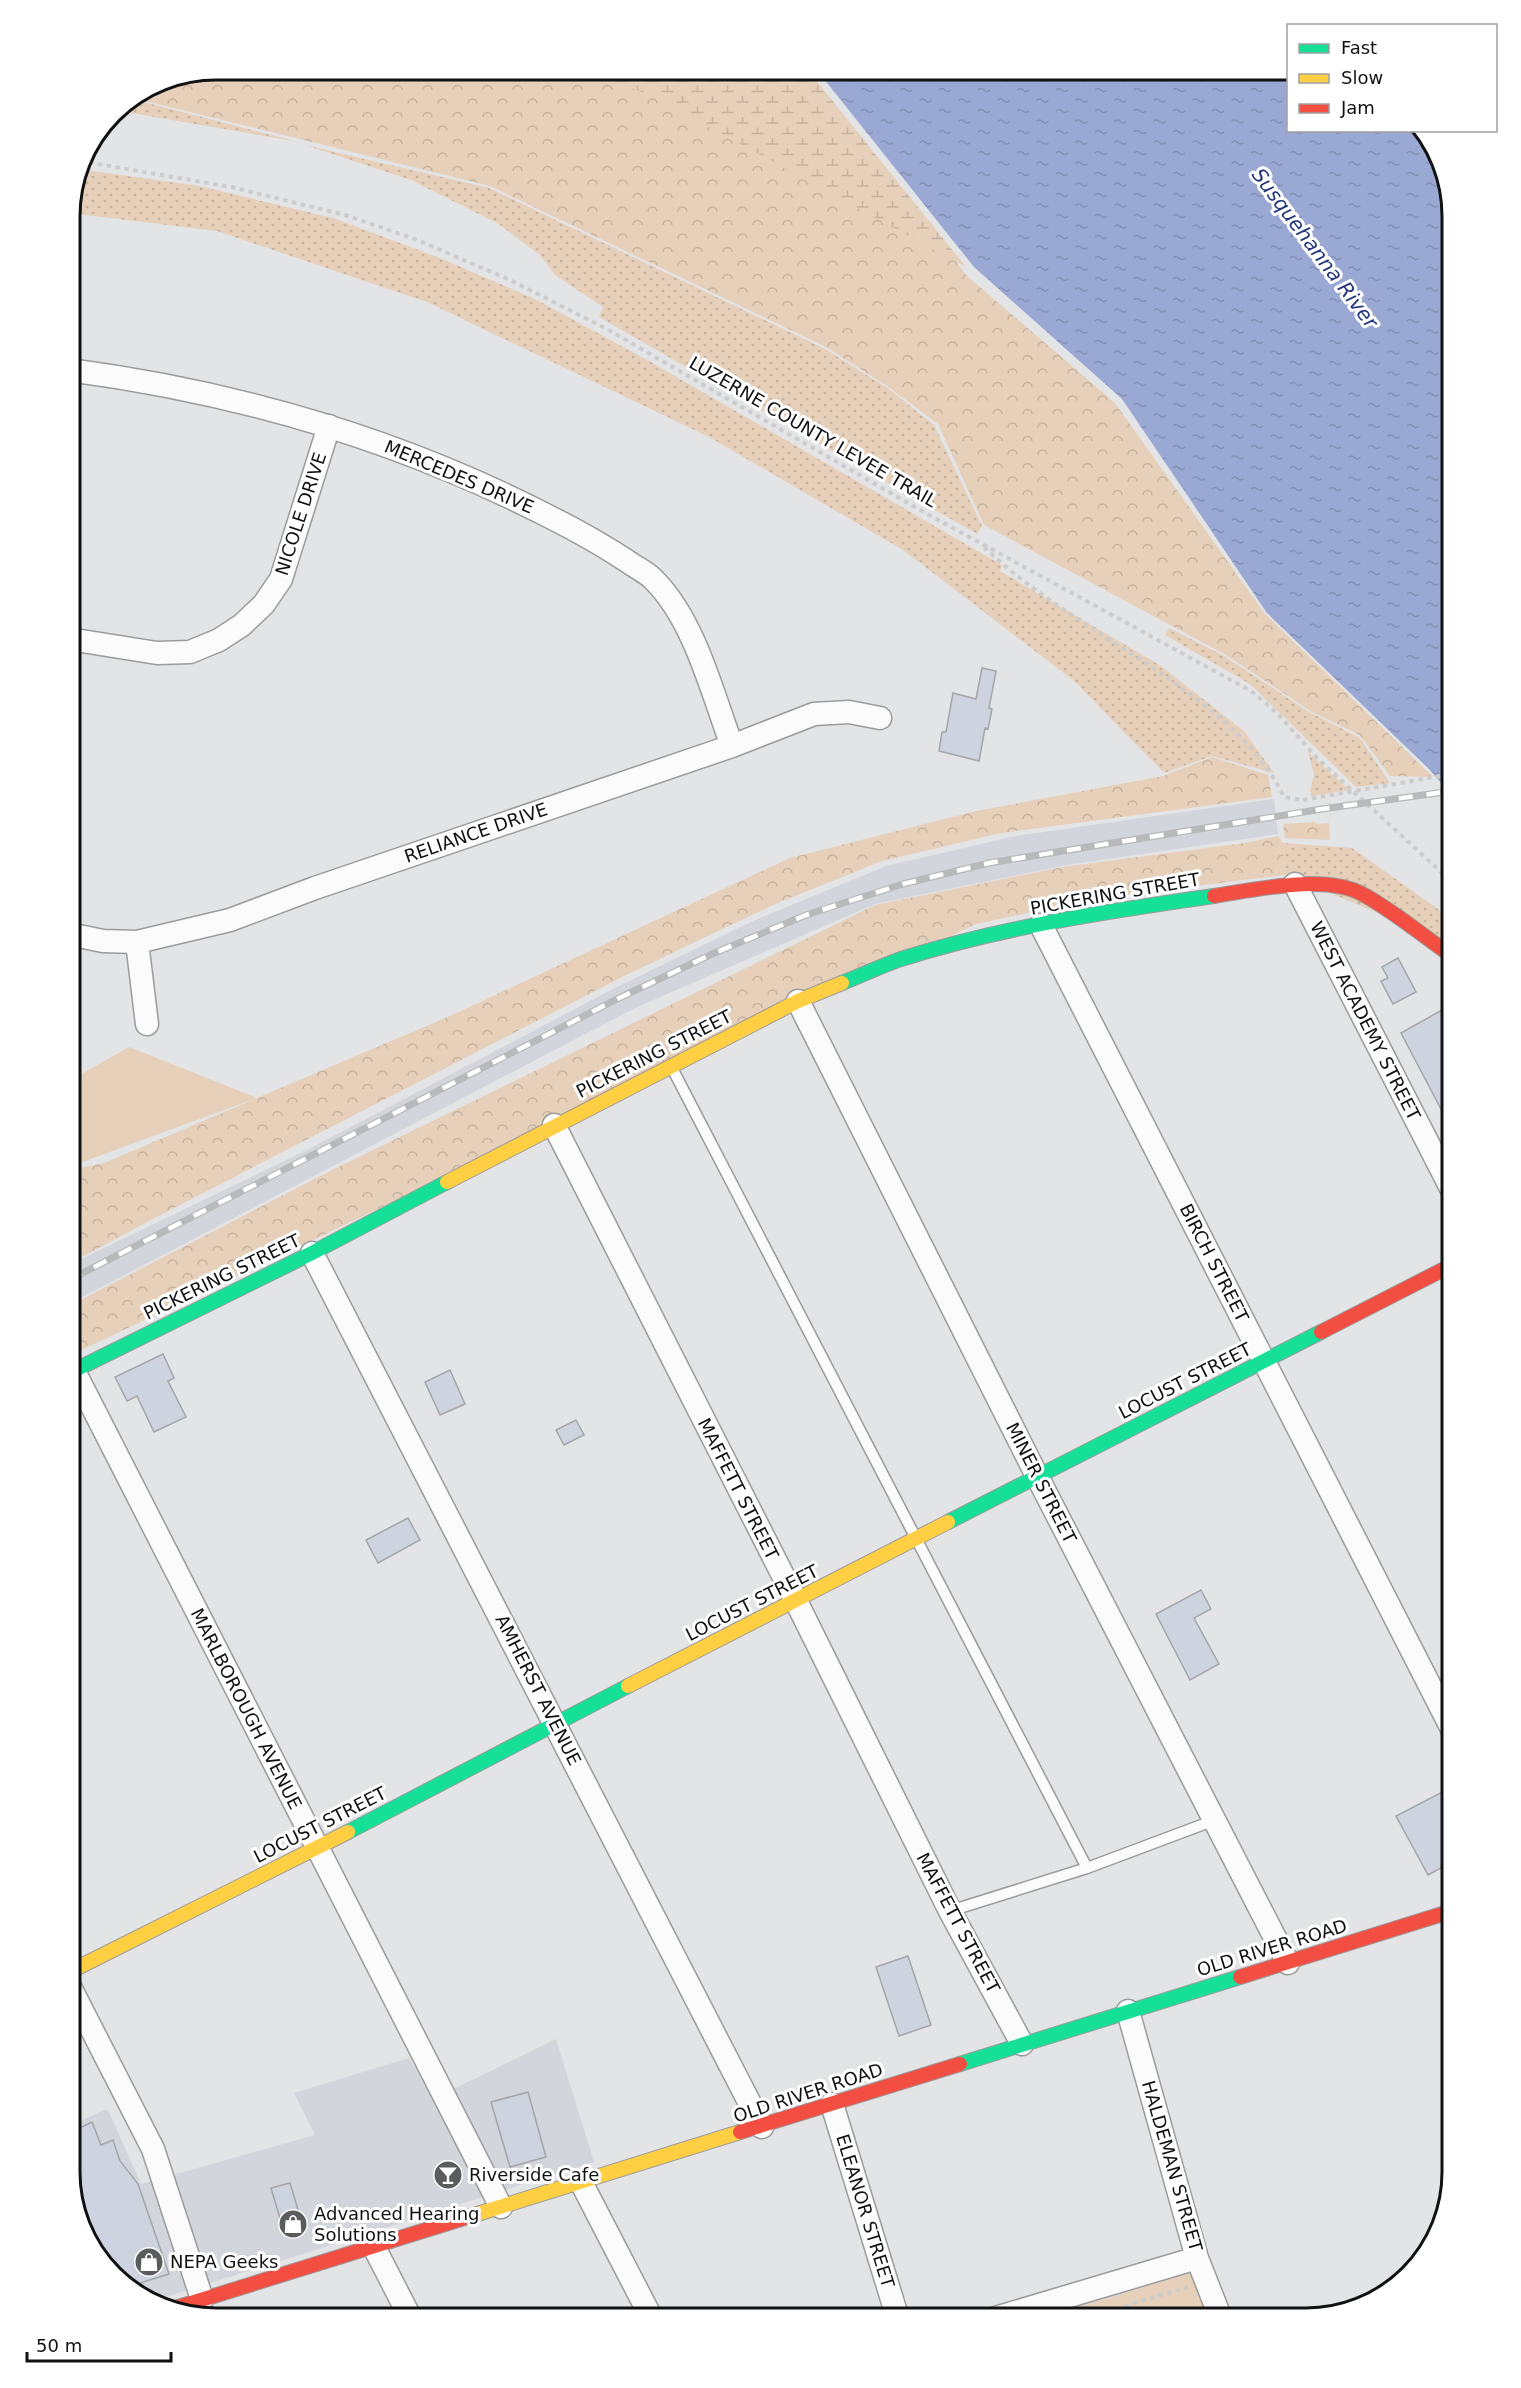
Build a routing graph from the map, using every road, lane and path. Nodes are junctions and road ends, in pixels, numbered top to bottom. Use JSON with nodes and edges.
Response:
{"nodes":[{"id":1,"x":91,"y":163,"type":"edge"},
{"id":2,"x":80,"y":371,"type":"edge"},
{"id":3,"x":329,"y":426,"type":"junction"},
{"id":4,"x":978,"y":542,"type":"junction"},
{"id":5,"x":80,"y":641,"type":"edge"},
{"id":6,"x":880,"y":718,"type":"dead end"},
{"id":7,"x":732,"y":746,"type":"junction"},
{"id":8,"x":1442,"y":776,"type":"edge"},
{"id":9,"x":1442,"y":873,"type":"edge"},
{"id":10,"x":1295,"y":884,"type":"junction"},
{"id":11,"x":1041,"y":925,"type":"junction"},
{"id":12,"x":80,"y":936,"type":"edge"},
{"id":13,"x":137,"y":942,"type":"junction"},
{"id":14,"x":1442,"y":949,"type":"edge"},
{"id":15,"x":798,"y":1001,"type":"junction"},
{"id":16,"x":147,"y":1024,"type":"dead end"},
{"id":17,"x":670,"y":1065,"type":"junction"},
{"id":18,"x":554,"y":1125,"type":"junction"},
{"id":19,"x":1442,"y":1171,"type":"edge"},
{"id":20,"x":312,"y":1252,"type":"junction"},
{"id":21,"x":1442,"y":1270,"type":"edge"},
{"id":22,"x":1264,"y":1361,"type":"junction"},
{"id":23,"x":80,"y":1368,"type":"edge"},
{"id":24,"x":80,"y":1388,"type":"edge"},
{"id":25,"x":1037,"y":1476,"type":"junction"},
{"id":26,"x":916,"y":1538,"type":"junction"},
{"id":27,"x":796,"y":1601,"type":"junction"},
{"id":28,"x":1442,"y":1709,"type":"edge"},
{"id":29,"x":555,"y":1723,"type":"junction"},
{"id":30,"x":1215,"y":1820,"type":"junction"},
{"id":31,"x":317,"y":1848,"type":"junction"},
{"id":32,"x":1087,"y":1868,"type":"junction"},
{"id":33,"x":950,"y":1911,"type":"junction"},
{"id":34,"x":1442,"y":1914,"type":"edge"},
{"id":35,"x":1288,"y":1963,"type":"junction"},
{"id":36,"x":80,"y":1966,"type":"edge"},
{"id":37,"x":80,"y":2006,"type":"edge"},
{"id":38,"x":1128,"y":2011,"type":"junction"},
{"id":39,"x":1022,"y":2044,"type":"junction"},
{"id":40,"x":832,"y":2104,"type":"junction"},
{"id":41,"x":762,"y":2127,"type":"junction"},
{"id":42,"x":581,"y":2182,"type":"junction"},
{"id":43,"x":501,"y":2207,"type":"junction"},
{"id":44,"x":374,"y":2247,"type":"junction"},
{"id":45,"x":1197,"y":2258,"type":"junction"},
{"id":46,"x":1191,"y":2297,"type":"dead end"},
{"id":47,"x":202,"y":2299,"type":"junction"},
{"id":48,"x":185,"y":2305,"type":"edge"},
{"id":49,"x":405,"y":2308,"type":"edge"},
{"id":50,"x":646,"y":2308,"type":"edge"},
{"id":51,"x":895,"y":2308,"type":"edge"},
{"id":52,"x":1029,"y":2308,"type":"edge"},
{"id":53,"x":1117,"y":2308,"type":"edge"},
{"id":54,"x":1217,"y":2308,"type":"edge"}],
"edges":[{"from":1,"to":4,"type":"path","name":"LUZERNE COUNTY LEVEE TRAIL"},
{"from":2,"to":3,"type":"street","name":"MERCEDES DRIVE"},
{"from":3,"to":5,"type":"street","name":"NICOLE DRIVE"},
{"from":3,"to":7,"type":"street","name":"MERCEDES DRIVE"},
{"from":4,"to":8,"type":"path","bridge":true},
{"from":4,"to":9,"type":"path","name":"LUZERNE COUNTY LEVEE TRAIL"},
{"from":6,"to":7,"type":"street","name":"RELIANCE DRIVE"},
{"from":7,"to":13,"type":"street","name":"RELIANCE DRIVE"},
{"from":10,"to":11,"type":"street","name":"PICKERING STREET"},
{"from":10,"to":14,"type":"street","name":"PICKERING STREET"},
{"from":10,"to":19,"type":"street","name":"WEST ACADEMY STREET"},
{"from":11,"to":15,"type":"street","name":"PICKERING STREET"},
{"from":11,"to":22,"type":"street","name":"BIRCH STREET"},
{"from":12,"to":13,"type":"street","name":"RELIANCE DRIVE"},
{"from":13,"to":16,"type":"street"},
{"from":15,"to":17,"type":"street","name":"PICKERING STREET"},
{"from":15,"to":25,"type":"street","name":"MINER STREET"},
{"from":17,"to":18,"type":"street","name":"PICKERING STREET"},
{"from":17,"to":26,"type":"lane"},
{"from":18,"to":20,"type":"street","name":"PICKERING STREET"},
{"from":18,"to":27,"type":"street","name":"MAFFETT STREET"},
{"from":20,"to":23,"type":"street","name":"PICKERING STREET"},
{"from":20,"to":29,"type":"street","name":"AMHERST AVENUE"},
{"from":21,"to":22,"type":"street","name":"LOCUST STREET"},
{"from":22,"to":25,"type":"street","name":"LOCUST STREET"},
{"from":22,"to":28,"type":"street","name":"BIRCH STREET"},
{"from":24,"to":31,"type":"street","name":"MARLBOROUGH AVENUE"},
{"from":25,"to":26,"type":"street","name":"LOCUST STREET"},
{"from":25,"to":30,"type":"street","name":"MINER STREET"},
{"from":26,"to":27,"type":"street","name":"LOCUST STREET"},
{"from":26,"to":32,"type":"lane"},
{"from":27,"to":29,"type":"street","name":"LOCUST STREET"},
{"from":27,"to":33,"type":"street","name":"MAFFETT STREET"},
{"from":29,"to":31,"type":"street","name":"LOCUST STREET"},
{"from":29,"to":41,"type":"street","name":"AMHERST AVENUE"},
{"from":30,"to":32,"type":"lane"},
{"from":30,"to":35,"type":"street","name":"MINER STREET"},
{"from":31,"to":36,"type":"street","name":"LOCUST STREET"},
{"from":31,"to":43,"type":"street","name":"MARLBOROUGH AVENUE"},
{"from":32,"to":33,"type":"lane"},
{"from":33,"to":39,"type":"street","name":"MAFFETT STREET"},
{"from":34,"to":35,"type":"street","name":"OLD RIVER ROAD"},
{"from":35,"to":38,"type":"street","name":"OLD RIVER ROAD"},
{"from":37,"to":47,"type":"street"},
{"from":38,"to":39,"type":"street","name":"OLD RIVER ROAD"},
{"from":38,"to":45,"type":"street","name":"HALDEMAN STREET"},
{"from":39,"to":40,"type":"street","name":"OLD RIVER ROAD"},
{"from":40,"to":41,"type":"street","name":"OLD RIVER ROAD"},
{"from":40,"to":51,"type":"street","name":"ELEANOR STREET"},
{"from":41,"to":42,"type":"street","name":"OLD RIVER ROAD"},
{"from":42,"to":43,"type":"street","name":"OLD RIVER ROAD"},
{"from":42,"to":50,"type":"street"},
{"from":43,"to":44,"type":"street","name":"OLD RIVER ROAD"},
{"from":44,"to":47,"type":"street","name":"OLD RIVER ROAD"},
{"from":44,"to":49,"type":"street"},
{"from":45,"to":52,"type":"street"},
{"from":45,"to":54,"type":"street","name":"HALDEMAN STREET"},
{"from":46,"to":53,"type":"path"},
{"from":47,"to":48,"type":"street","name":"OLD RIVER ROAD"}]}
